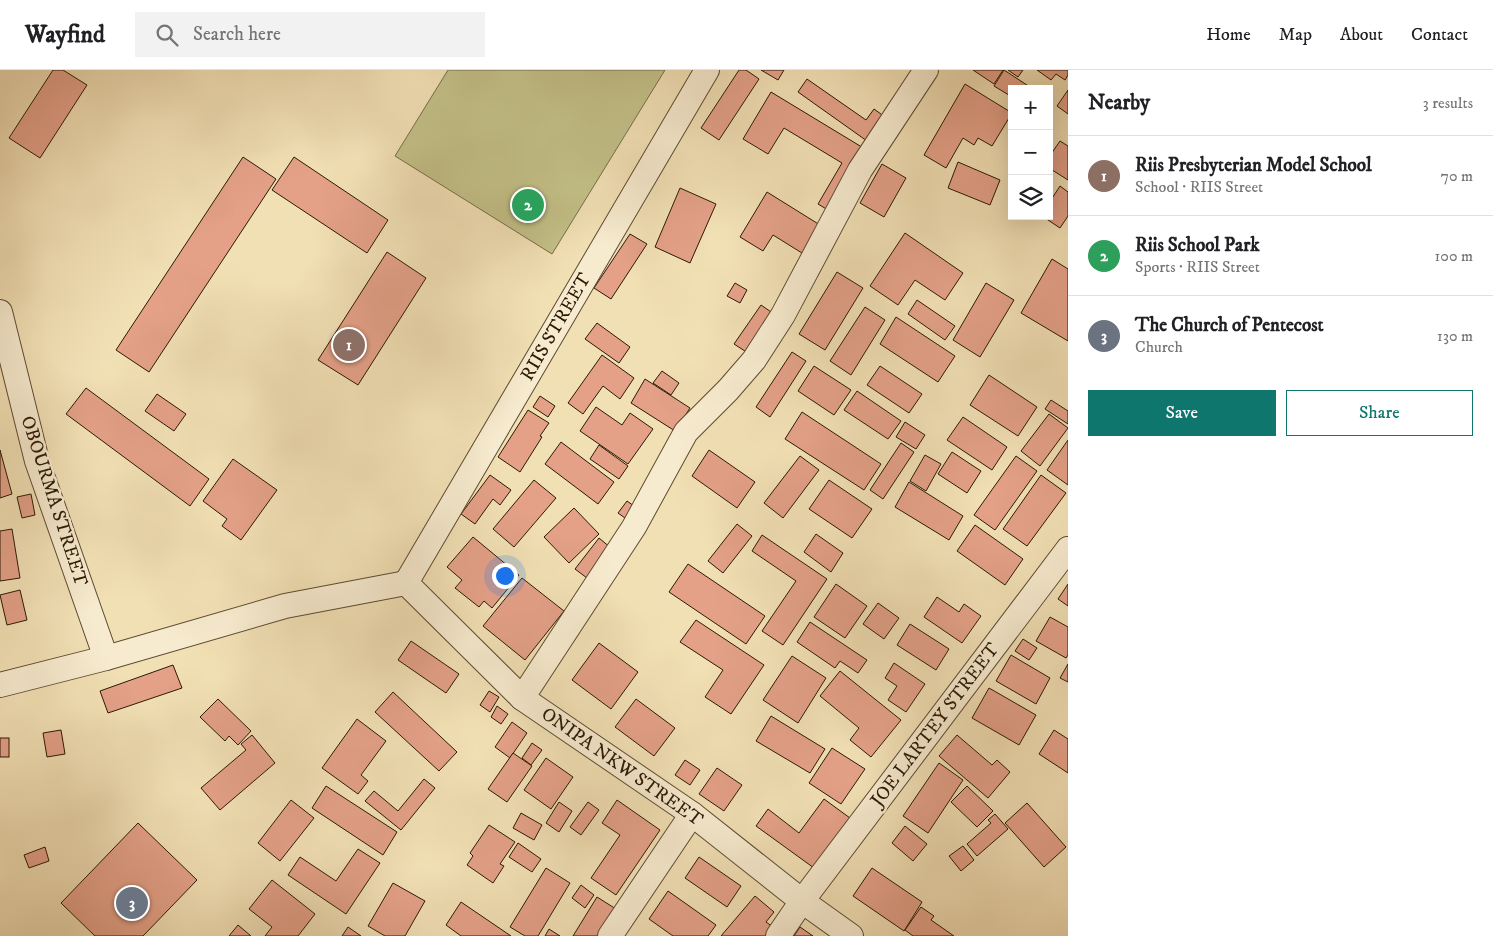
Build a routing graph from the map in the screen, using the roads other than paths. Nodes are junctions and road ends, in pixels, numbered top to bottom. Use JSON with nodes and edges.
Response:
{"nodes":[{"id":1,"x":707,"y":70,"type":"edge"},
{"id":2,"x":926,"y":70,"type":"edge"},
{"id":3,"x":0,"y":312,"type":"edge"},
{"id":4,"x":1068,"y":549,"type":"edge"},
{"id":5,"x":406,"y":583,"type":"junction"},
{"id":6,"x":106,"y":658,"type":"junction"},
{"id":7,"x":0,"y":685,"type":"edge"},
{"id":8,"x":522,"y":698,"type":"junction"},
{"id":9,"x":692,"y":814,"type":"junction"},
{"id":10,"x":802,"y":901,"type":"junction"},
{"id":11,"x":610,"y":936,"type":"edge"},
{"id":12,"x":778,"y":936,"type":"edge"},
{"id":13,"x":851,"y":936,"type":"edge"}],
"edges":[{"from":1,"to":5,"type":"street","name":"RIIS STREET"},
{"from":2,"to":8,"type":"street"},
{"from":3,"to":6,"type":"street","name":"OBOURMA STREET"},
{"from":4,"to":10,"type":"street","name":"JOE LARTEY STREET"},
{"from":5,"to":6,"type":"street"},
{"from":5,"to":8,"type":"street","name":"ONIPA NKW STREET"},
{"from":6,"to":7,"type":"street"},
{"from":8,"to":9,"type":"street","name":"ONIPA NKW STREET"},
{"from":9,"to":10,"type":"street","name":"ONIPA NKW STREET"},
{"from":9,"to":11,"type":"street"},
{"from":10,"to":12,"type":"street","name":"JOE LARTEY STREET"},
{"from":10,"to":13,"type":"street","name":"ONIPA NKW STREET"}]}
